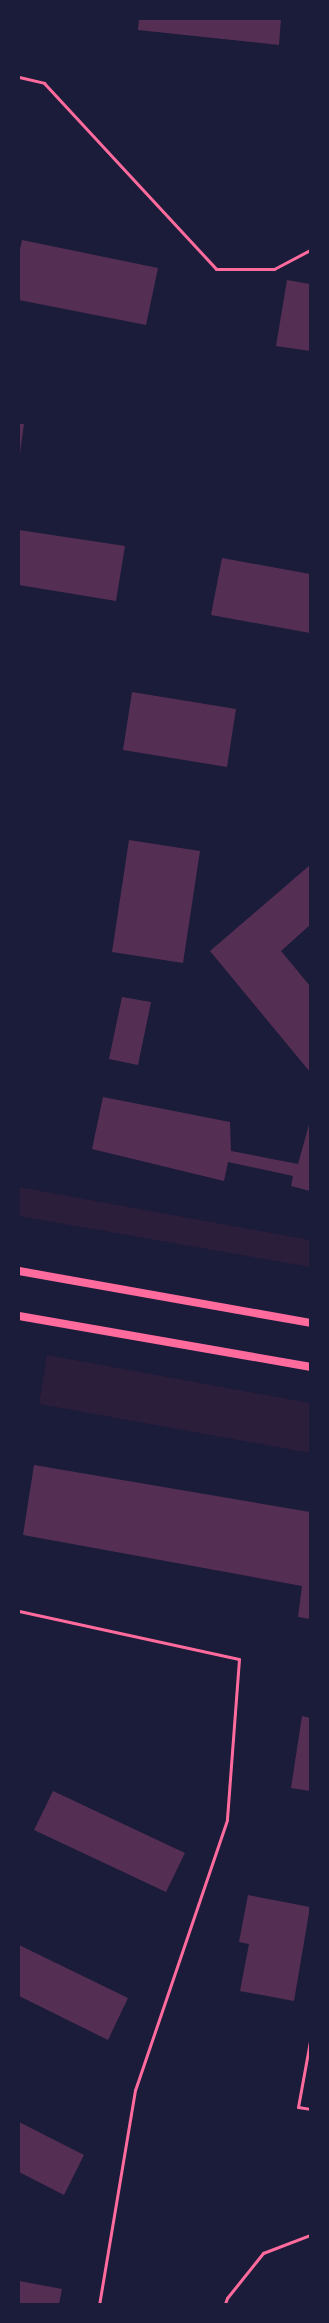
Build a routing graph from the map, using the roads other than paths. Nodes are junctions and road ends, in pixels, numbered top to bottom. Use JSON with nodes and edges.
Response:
{"nodes":[{"id":1,"x":19,"y":77,"type":"edge"},
{"id":2,"x":310,"y":250,"type":"edge"},
{"id":3,"x":19,"y":1271,"type":"edge"},
{"id":4,"x":19,"y":1316,"type":"edge"},
{"id":5,"x":310,"y":1323,"type":"edge"},
{"id":6,"x":310,"y":1366,"type":"edge"},
{"id":7,"x":19,"y":1610,"type":"edge"},
{"id":8,"x":310,"y":2041,"type":"edge"},
{"id":9,"x":310,"y":2109,"type":"edge"},
{"id":10,"x":310,"y":2235,"type":"edge"},
{"id":11,"x":99,"y":2304,"type":"edge"},
{"id":12,"x":225,"y":2304,"type":"edge"}],
"edges":[{"from":1,"to":2,"type":"lane"},
{"from":3,"to":5,"type":"main road"},
{"from":4,"to":6,"type":"main road"},
{"from":7,"to":11,"type":"lane"},
{"from":8,"to":9,"type":"lane"},
{"from":10,"to":12,"type":"lane"}]}
